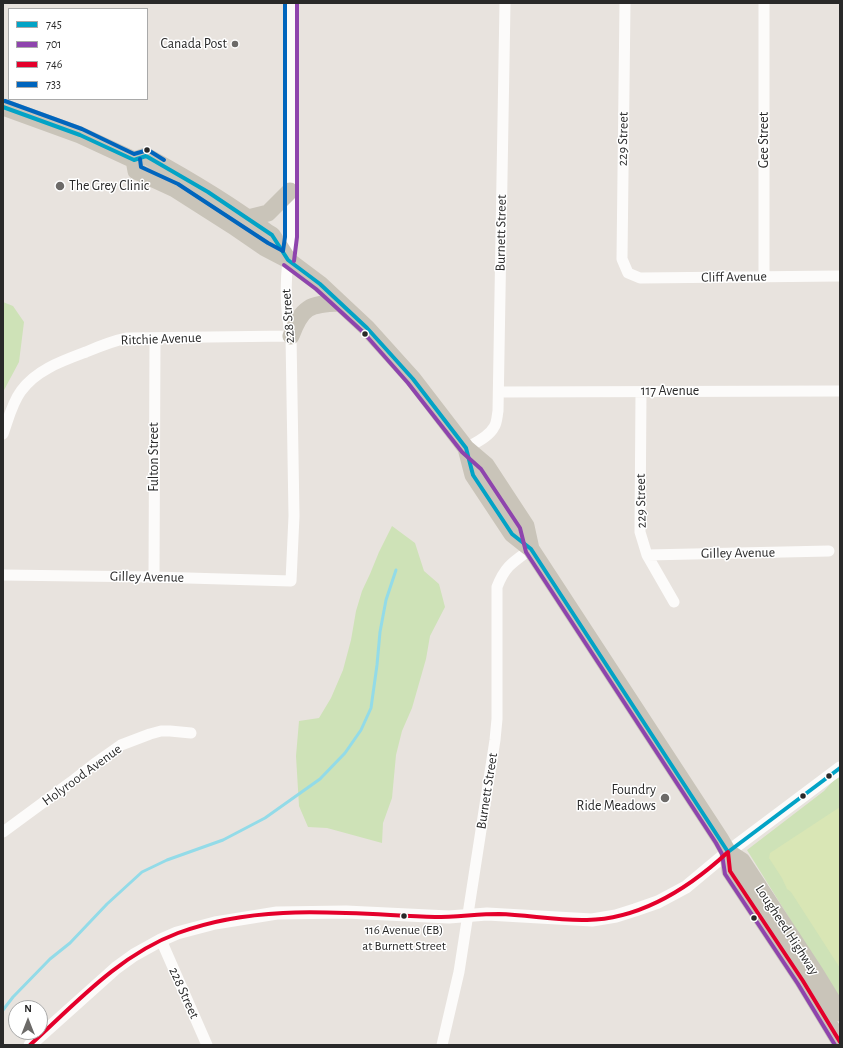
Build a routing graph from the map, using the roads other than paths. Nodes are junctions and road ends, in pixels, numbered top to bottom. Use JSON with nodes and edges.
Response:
{"nodes":[{"id":1,"x":291,"y":3,"type":"edge"},
{"id":2,"x":504,"y":3,"type":"edge"},
{"id":3,"x":625,"y":3,"type":"edge"},
{"id":4,"x":764,"y":3,"type":"edge"},
{"id":5,"x":3,"y":107,"type":"edge"},
{"id":6,"x":134,"y":160,"type":"junction"},
{"id":7,"x":290,"y":191,"type":"junction"},
{"id":8,"x":248,"y":218,"type":"junction"},
{"id":9,"x":288,"y":260,"type":"junction"},
{"id":10,"x":628,"y":273,"type":"joint"},
{"id":11,"x":840,"y":276,"type":"edge"},
{"id":12,"x":764,"y":277,"type":"junction"},
{"id":13,"x":339,"y":303,"type":"junction"},
{"id":14,"x":291,"y":336,"type":"junction"},
{"id":15,"x":155,"y":338,"type":"junction"},
{"id":16,"x":840,"y":391,"type":"edge"},
{"id":17,"x":499,"y":392,"type":"junction"},
{"id":18,"x":640,"y":392,"type":"junction"},
{"id":19,"x":3,"y":434,"type":"edge"},
{"id":20,"x":466,"y":448,"type":"junction"},
{"id":21,"x":531,"y":549,"type":"junction"},
{"id":22,"x":829,"y":551,"type":"dead end"},
{"id":23,"x":647,"y":555,"type":"junction"},
{"id":24,"x":3,"y":575,"type":"edge"},
{"id":25,"x":154,"y":577,"type":"junction"},
{"id":26,"x":291,"y":581,"type":"joint"},
{"id":27,"x":674,"y":602,"type":"dead end"},
{"id":28,"x":191,"y":733,"type":"dead end"},
{"id":29,"x":840,"y":768,"type":"edge"},
{"id":30,"x":3,"y":832,"type":"edge"},
{"id":31,"x":728,"y":852,"type":"junction"},
{"id":32,"x":468,"y":916,"type":"junction"},
{"id":33,"x":161,"y":940,"type":"junction"},
{"id":34,"x":840,"y":1013,"type":"edge"},
{"id":35,"x":840,"y":1042,"type":"edge"},
{"id":36,"x":30,"y":1045,"type":"edge"},
{"id":37,"x":207,"y":1045,"type":"edge"},
{"id":38,"x":442,"y":1045,"type":"edge"}],
"edges":[{"from":1,"to":7,"type":"street","name":"228 Street"},
{"from":2,"to":17,"type":"street","name":"Burnett Street"},
{"from":3,"to":10,"type":"street","name":"229 Street"},
{"from":4,"to":12,"type":"street","name":"Gee Street"},
{"from":5,"to":6,"type":"main road","name":"Lougheed Highway"},
{"from":6,"to":8,"type":"main road","name":"Lougheed Highway"},
{"from":6,"to":9,"type":"main road","name":"Lougheed Highway"},
{"from":7,"to":8,"type":"main road"},
{"from":7,"to":9,"type":"street","name":"228 Street"},
{"from":8,"to":9,"type":"main road","name":"Lougheed Highway"},
{"from":9,"to":13,"type":"main road","name":"Lougheed Highway"},
{"from":9,"to":14,"type":"street","name":"228 Street"},
{"from":10,"to":12,"type":"street","name":"Cliff Avenue"},
{"from":11,"to":12,"type":"street","name":"Cliff Avenue"},
{"from":13,"to":14,"type":"main road"},
{"from":13,"to":20,"type":"main road","name":"Lougheed Highway"},
{"from":14,"to":15,"type":"street","name":"Ritchie Avenue"},
{"from":14,"to":26,"type":"street","name":"228 Street"},
{"from":15,"to":19,"type":"street","name":"Ritchie Avenue"},
{"from":15,"to":25,"type":"street","name":"Fulton Street"},
{"from":16,"to":18,"type":"street","name":"117 Avenue"},
{"from":17,"to":18,"type":"street","name":"117 Avenue"},
{"from":17,"to":20,"type":"street","name":"Burnett Street"},
{"from":18,"to":23,"type":"street","name":"229 Street"},
{"from":20,"to":21,"type":"main road","name":"Lougheed Highway"},
{"from":21,"to":31,"type":"main road","name":"Lougheed Highway"},
{"from":21,"to":32,"type":"street","name":"Burnett Street"},
{"from":22,"to":23,"type":"street","name":"Gilley Avenue"},
{"from":23,"to":27,"type":"street","name":"229 Street"},
{"from":24,"to":25,"type":"street","name":"Gilley Avenue"},
{"from":25,"to":26,"type":"street","name":"Gilley Avenue"},
{"from":28,"to":30,"type":"street","name":"Holyrood Avenue"},
{"from":29,"to":31,"type":"street"},
{"from":31,"to":32,"type":"street"},
{"from":31,"to":34,"type":"main road","name":"Lougheed Highway"},
{"from":31,"to":35,"type":"main road","name":"Lougheed Highway"},
{"from":32,"to":33,"type":"street"},
{"from":32,"to":38,"type":"street","name":"Burnett Street"},
{"from":33,"to":36,"type":"street"},
{"from":33,"to":37,"type":"street","name":"228 Street"}]}
